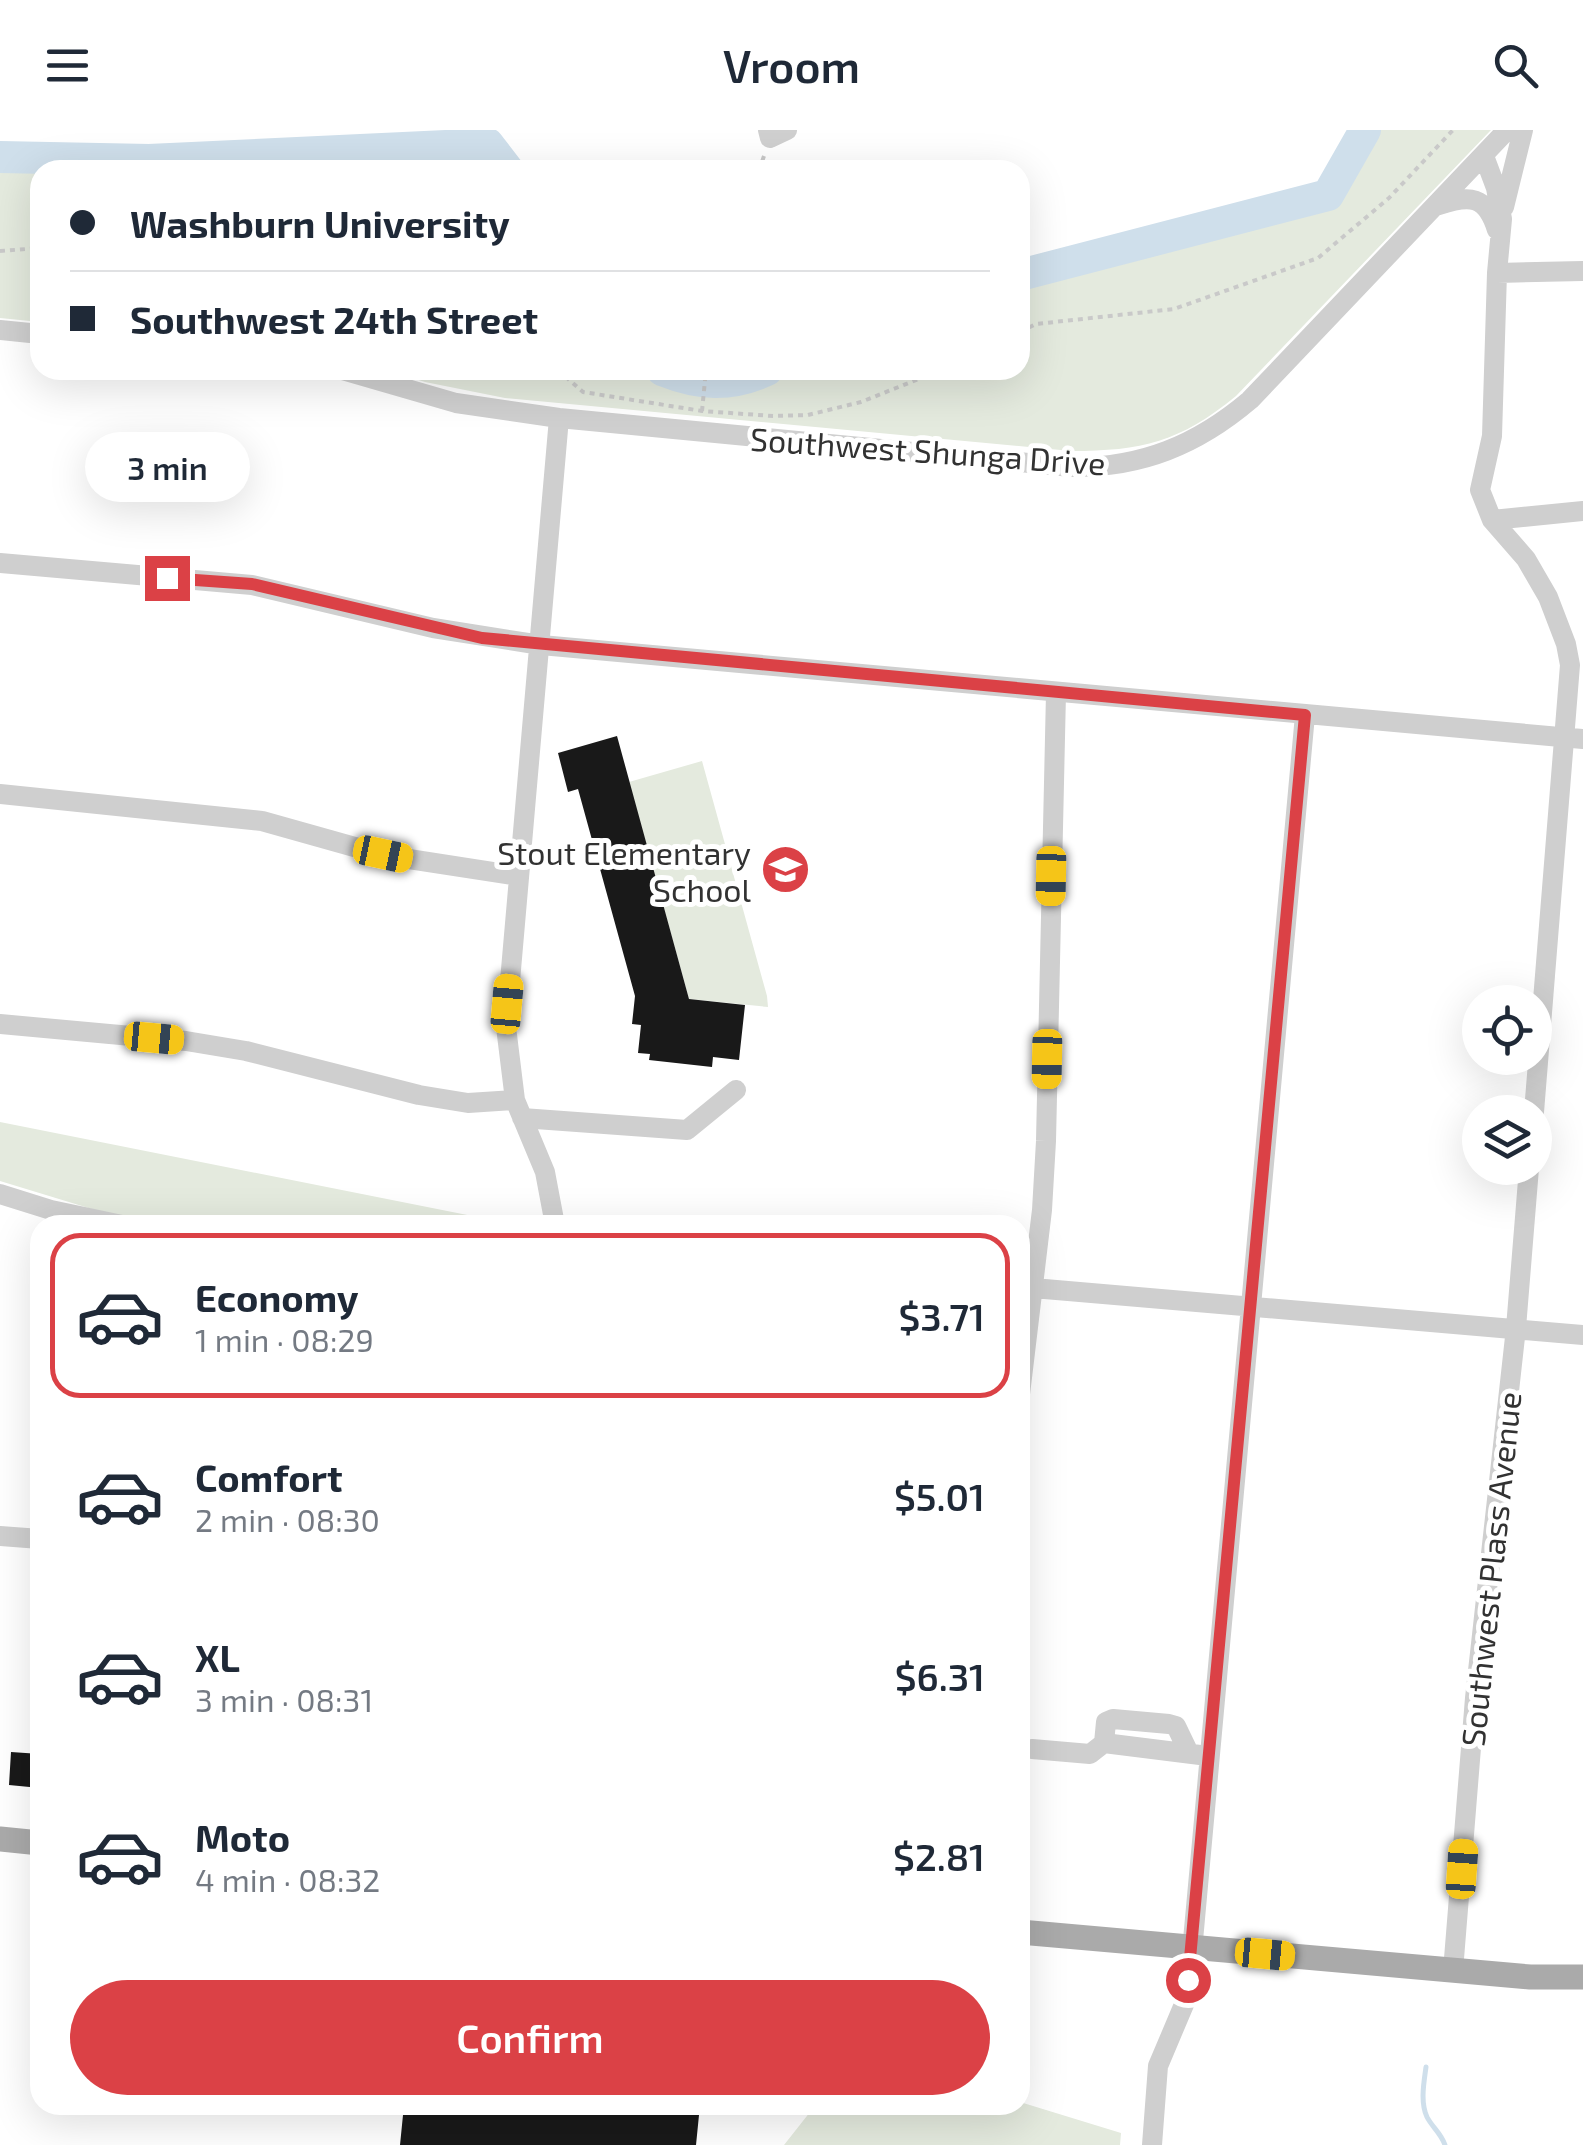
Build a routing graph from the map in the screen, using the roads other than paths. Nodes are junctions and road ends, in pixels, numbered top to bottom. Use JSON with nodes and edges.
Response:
{"nodes":[{"id":1,"x":1507,"y":130,"type":"edge"},
{"id":2,"x":1523,"y":130,"type":"edge"},
{"id":3,"x":1484,"y":156,"type":"junction"},
{"id":4,"x":1437,"y":205,"type":"junction"},
{"id":5,"x":1501,"y":229,"type":"junction"},
{"id":6,"x":1583,"y":271,"type":"edge"},
{"id":7,"x":1497,"y":273,"type":"junction"},
{"id":8,"x":0,"y":330,"type":"edge"},
{"id":9,"x":30,"y":333,"type":"edge"},
{"id":10,"x":377,"y":380,"type":"edge"},
{"id":11,"x":559,"y":418,"type":"junction"},
{"id":12,"x":1583,"y":512,"type":"edge"},
{"id":13,"x":1492,"y":520,"type":"junction"},
{"id":14,"x":0,"y":563,"type":"edge"},
{"id":15,"x":541,"y":645,"type":"junction"},
{"id":16,"x":1056,"y":693,"type":"junction"},
{"id":17,"x":1305,"y":715,"type":"junction"},
{"id":18,"x":1574,"y":738,"type":"edge"},
{"id":19,"x":0,"y":794,"type":"edge"},
{"id":20,"x":519,"y":876,"type":"junction"},
{"id":21,"x":0,"y":1024,"type":"edge"},
{"id":22,"x":736,"y":1090,"type":"dead end"},
{"id":23,"x":1536,"y":1095,"type":"edge"},
{"id":24,"x":519,"y":1109,"type":"junction"},
{"id":25,"x":1529,"y":1185,"type":"edge"},
{"id":26,"x":0,"y":1194,"type":"edge"},
{"id":27,"x":70,"y":1215,"type":"edge"},
{"id":28,"x":553,"y":1215,"type":"edge"},
{"id":29,"x":1032,"y":1288,"type":"junction"},
{"id":30,"x":1252,"y":1305,"type":"junction"},
{"id":31,"x":1030,"y":1306,"type":"edge"},
{"id":32,"x":1516,"y":1328,"type":"junction"},
{"id":33,"x":1583,"y":1334,"type":"edge"},
{"id":34,"x":0,"y":1536,"type":"edge"},
{"id":35,"x":30,"y":1538,"type":"edge"},
{"id":36,"x":1032,"y":1750,"type":"dead end"},
{"id":37,"x":1198,"y":1754,"type":"junction"},
{"id":38,"x":0,"y":1839,"type":"edge"},
{"id":39,"x":30,"y":1841,"type":"edge"},
{"id":40,"x":1030,"y":1933,"type":"edge"},
{"id":41,"x":1190,"y":1948,"type":"junction"},
{"id":42,"x":1454,"y":1970,"type":"junction"},
{"id":43,"x":1583,"y":1977,"type":"edge"},
{"id":44,"x":1152,"y":2145,"type":"edge"}],
"edges":[{"from":1,"to":3,"type":"street","name":"Southwest Shunga Drive"},
{"from":2,"to":5,"type":"street"},
{"from":3,"to":4,"type":"street","name":"Southwest Shunga Drive"},
{"from":3,"to":5,"type":"street"},
{"from":4,"to":5,"type":"street"},
{"from":4,"to":11,"type":"street","name":"Southwest Shunga Drive"},
{"from":5,"to":7,"type":"street"},
{"from":6,"to":7,"type":"street"},
{"from":7,"to":13,"type":"street"},
{"from":8,"to":9,"type":"street"},
{"from":10,"to":11,"type":"street","name":"Southwest Shunga Drive"},
{"from":11,"to":15,"type":"street"},
{"from":12,"to":13,"type":"street"},
{"from":13,"to":18,"type":"street"},
{"from":14,"to":15,"type":"street"},
{"from":15,"to":16,"type":"street"},
{"from":15,"to":20,"type":"street"},
{"from":16,"to":17,"type":"street"},
{"from":16,"to":29,"type":"street"},
{"from":17,"to":18,"type":"street"},
{"from":17,"to":30,"type":"street"},
{"from":18,"to":23,"type":"street"},
{"from":19,"to":20,"type":"street"},
{"from":20,"to":24,"type":"street"},
{"from":21,"to":24,"type":"street"},
{"from":22,"to":24,"type":"street"},
{"from":24,"to":28,"type":"street"},
{"from":25,"to":32,"type":"street","name":"Southwest Plass Avenue"},
{"from":26,"to":27,"type":"street"},
{"from":29,"to":30,"type":"street"},
{"from":29,"to":31,"type":"street"},
{"from":30,"to":32,"type":"street"},
{"from":30,"to":37,"type":"street"},
{"from":32,"to":33,"type":"street"},
{"from":32,"to":42,"type":"street","name":"Southwest Plass Avenue"},
{"from":34,"to":35,"type":"street"},
{"from":36,"to":37,"type":"street"},
{"from":37,"to":41,"type":"street"},
{"from":38,"to":39,"type":"main road"},
{"from":40,"to":41,"type":"main road"},
{"from":41,"to":42,"type":"main road"},
{"from":41,"to":44,"type":"street"},
{"from":42,"to":43,"type":"main road"}]}
